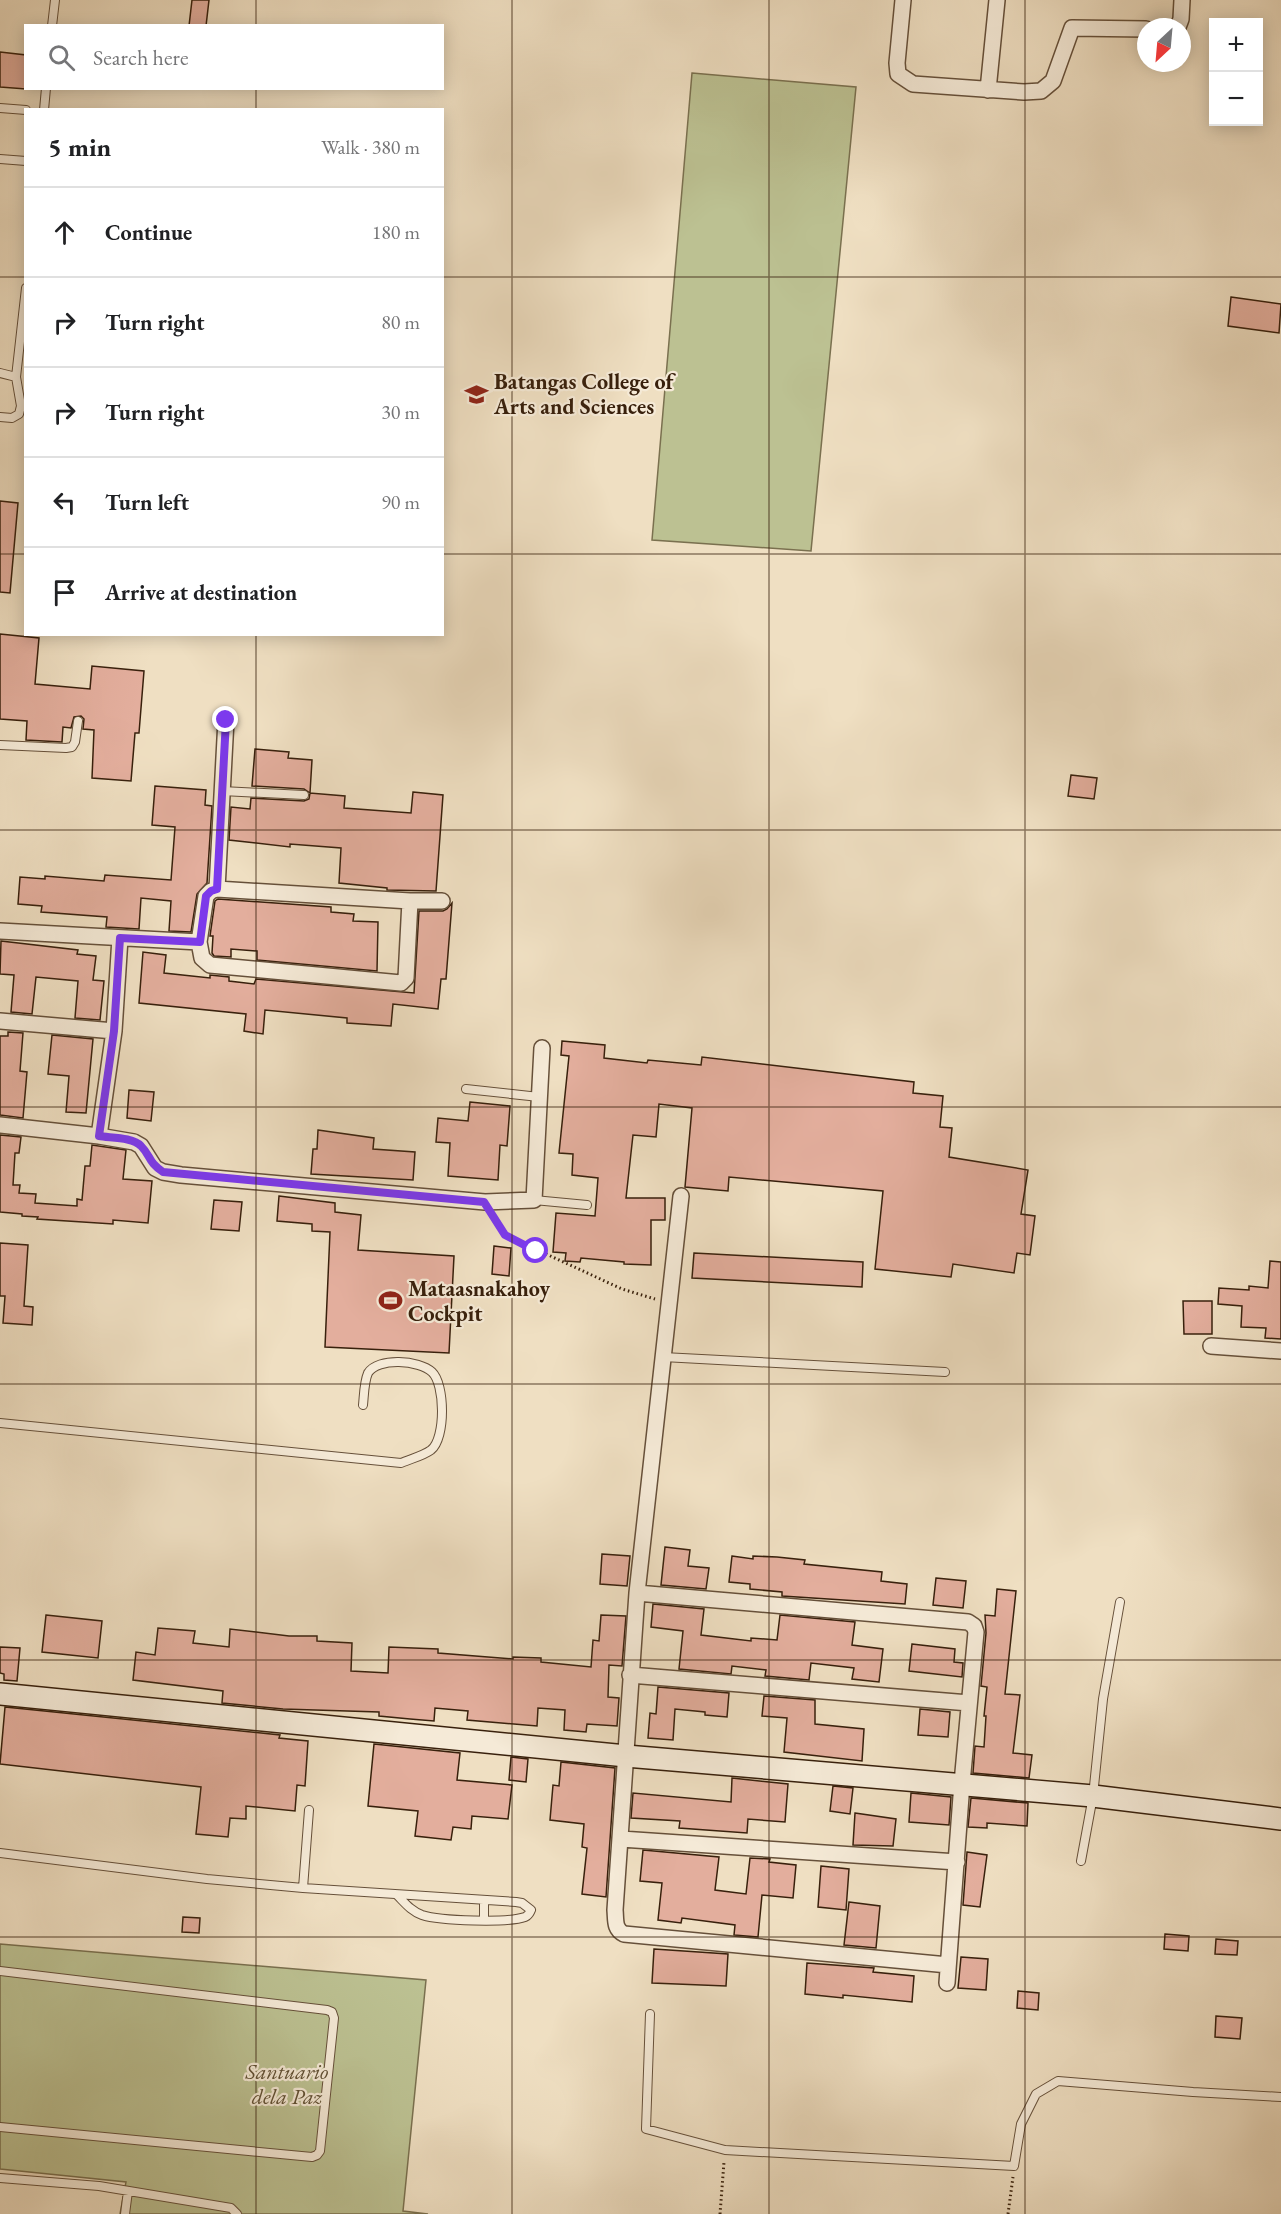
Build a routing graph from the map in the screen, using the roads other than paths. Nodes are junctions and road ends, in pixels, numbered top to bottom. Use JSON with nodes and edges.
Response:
{"nodes":[{"id":1,"x":54,"y":0,"type":"edge"},
{"id":2,"x":903,"y":0,"type":"edge"},
{"id":3,"x":997,"y":0,"type":"edge"},
{"id":4,"x":1182,"y":0,"type":"edge"},
{"id":5,"x":1181,"y":18,"type":"edge"},
{"id":6,"x":52,"y":24,"type":"edge"},
{"id":7,"x":1137,"y":29,"type":"edge"},
{"id":8,"x":46,"y":90,"type":"edge"},
{"id":9,"x":988,"y":90,"type":"junction"},
{"id":10,"x":0,"y":108,"type":"edge"},
{"id":11,"x":44,"y":108,"type":"edge"},
{"id":12,"x":24,"y":110,"type":"edge"},
{"id":13,"x":0,"y":159,"type":"edge"},
{"id":14,"x":24,"y":162,"type":"edge"},
{"id":15,"x":24,"y":306,"type":"edge"},
{"id":16,"x":0,"y":373,"type":"edge"},
{"id":17,"x":16,"y":377,"type":"junction"},
{"id":18,"x":0,"y":417,"type":"edge"},
{"id":19,"x":226,"y":720,"type":"dead end"},
{"id":20,"x":78,"y":721,"type":"dead end"},
{"id":21,"x":0,"y":746,"type":"edge"},
{"id":22,"x":222,"y":791,"type":"junction"},
{"id":23,"x":304,"y":795,"type":"dead end"},
{"id":24,"x":217,"y":889,"type":"junction"},
{"id":25,"x":410,"y":901,"type":"junction"},
{"id":26,"x":442,"y":901,"type":"dead end"},
{"id":27,"x":0,"y":931,"type":"edge"},
{"id":28,"x":120,"y":938,"type":"junction"},
{"id":29,"x":200,"y":942,"type":"junction"},
{"id":30,"x":0,"y":1021,"type":"edge"},
{"id":31,"x":114,"y":1031,"type":"junction"},
{"id":32,"x":542,"y":1048,"type":"dead end"},
{"id":33,"x":466,"y":1089,"type":"dead end"},
{"id":34,"x":539,"y":1097,"type":"junction"},
{"id":35,"x":0,"y":1125,"type":"edge"},
{"id":36,"x":99,"y":1136,"type":"junction"},
{"id":37,"x":681,"y":1196,"type":"dead end"},
{"id":38,"x":534,"y":1200,"type":"junction"},
{"id":39,"x":587,"y":1205,"type":"dead end"},
{"id":40,"x":1211,"y":1346,"type":"dead end"},
{"id":41,"x":1281,"y":1351,"type":"edge"},
{"id":42,"x":663,"y":1357,"type":"junction"},
{"id":43,"x":945,"y":1372,"type":"dead end"},
{"id":44,"x":363,"y":1405,"type":"dead end"},
{"id":45,"x":0,"y":1423,"type":"edge"},
{"id":46,"x":637,"y":1593,"type":"junction"},
{"id":47,"x":1120,"y":1602,"type":"dead end"},
{"id":48,"x":630,"y":1675,"type":"junction"},
{"id":49,"x":0,"y":1694,"type":"edge"},
{"id":50,"x":969,"y":1703,"type":"junction"},
{"id":51,"x":626,"y":1756,"type":"junction"},
{"id":52,"x":962,"y":1783,"type":"junction"},
{"id":53,"x":1093,"y":1796,"type":"junction"},
{"id":54,"x":309,"y":1810,"type":"dead end"},
{"id":55,"x":1281,"y":1819,"type":"edge"},
{"id":56,"x":621,"y":1839,"type":"junction"},
{"id":57,"x":0,"y":1853,"type":"edge"},
{"id":58,"x":1081,"y":1861,"type":"dead end"},
{"id":59,"x":957,"y":1862,"type":"junction"},
{"id":60,"x":303,"y":1888,"type":"junction"},
{"id":61,"x":397,"y":1895,"type":"junction"},
{"id":62,"x":484,"y":1900,"type":"junction"},
{"id":63,"x":484,"y":1919,"type":"junction"},
{"id":64,"x":948,"y":1965,"type":"junction"},
{"id":65,"x":0,"y":1971,"type":"edge"},
{"id":66,"x":947,"y":1983,"type":"dead end"},
{"id":67,"x":650,"y":2014,"type":"dead end"},
{"id":68,"x":1281,"y":2097,"type":"edge"},
{"id":69,"x":0,"y":2127,"type":"edge"},
{"id":70,"x":0,"y":2178,"type":"edge"},
{"id":71,"x":128,"y":2191,"type":"junction"},
{"id":72,"x":125,"y":2214,"type":"edge"},
{"id":73,"x":237,"y":2214,"type":"edge"}],
"edges":[{"from":1,"to":6,"type":"lane"},
{"from":2,"to":9,"type":"street"},
{"from":3,"to":9,"type":"street"},
{"from":4,"to":5,"type":"street"},
{"from":7,"to":9,"type":"street"},
{"from":8,"to":11,"type":"lane"},
{"from":10,"to":12,"type":"lane"},
{"from":13,"to":14,"type":"lane"},
{"from":15,"to":17,"type":"lane"},
{"from":16,"to":17,"type":"lane"},
{"from":17,"to":18,"type":"lane"},
{"from":19,"to":22,"type":"street"},
{"from":20,"to":21,"type":"lane"},
{"from":22,"to":23,"type":"lane"},
{"from":22,"to":24,"type":"street"},
{"from":24,"to":25,"type":"street"},
{"from":24,"to":29,"type":"street"},
{"from":25,"to":26,"type":"street"},
{"from":25,"to":29,"type":"street"},
{"from":27,"to":28,"type":"street"},
{"from":28,"to":29,"type":"street"},
{"from":28,"to":31,"type":"street"},
{"from":30,"to":31,"type":"street"},
{"from":31,"to":36,"type":"street"},
{"from":32,"to":34,"type":"street"},
{"from":33,"to":34,"type":"lane"},
{"from":34,"to":38,"type":"street"},
{"from":35,"to":36,"type":"street"},
{"from":36,"to":38,"type":"street"},
{"from":37,"to":42,"type":"street"},
{"from":38,"to":39,"type":"lane"},
{"from":40,"to":41,"type":"street"},
{"from":42,"to":43,"type":"lane"},
{"from":42,"to":46,"type":"street"},
{"from":44,"to":45,"type":"lane"},
{"from":46,"to":48,"type":"street"},
{"from":46,"to":50,"type":"street"},
{"from":47,"to":53,"type":"lane"},
{"from":48,"to":50,"type":"street"},
{"from":48,"to":51,"type":"street"},
{"from":49,"to":51,"type":"street"},
{"from":50,"to":52,"type":"street"},
{"from":51,"to":52,"type":"street"},
{"from":51,"to":56,"type":"street"},
{"from":52,"to":53,"type":"street"},
{"from":52,"to":59,"type":"street"},
{"from":53,"to":55,"type":"street"},
{"from":53,"to":58,"type":"lane"},
{"from":54,"to":60,"type":"lane"},
{"from":56,"to":59,"type":"street"},
{"from":56,"to":64,"type":"street"},
{"from":57,"to":60,"type":"lane"},
{"from":59,"to":64,"type":"street"},
{"from":60,"to":61,"type":"lane"},
{"from":61,"to":62,"type":"lane"},
{"from":61,"to":63,"type":"lane"},
{"from":62,"to":63,"type":"lane"},
{"from":62,"to":63,"type":"lane"},
{"from":64,"to":66,"type":"street"},
{"from":65,"to":69,"type":"lane"},
{"from":67,"to":68,"type":"lane"},
{"from":70,"to":71,"type":"lane"},
{"from":71,"to":72,"type":"lane"},
{"from":71,"to":73,"type":"lane"}]}
